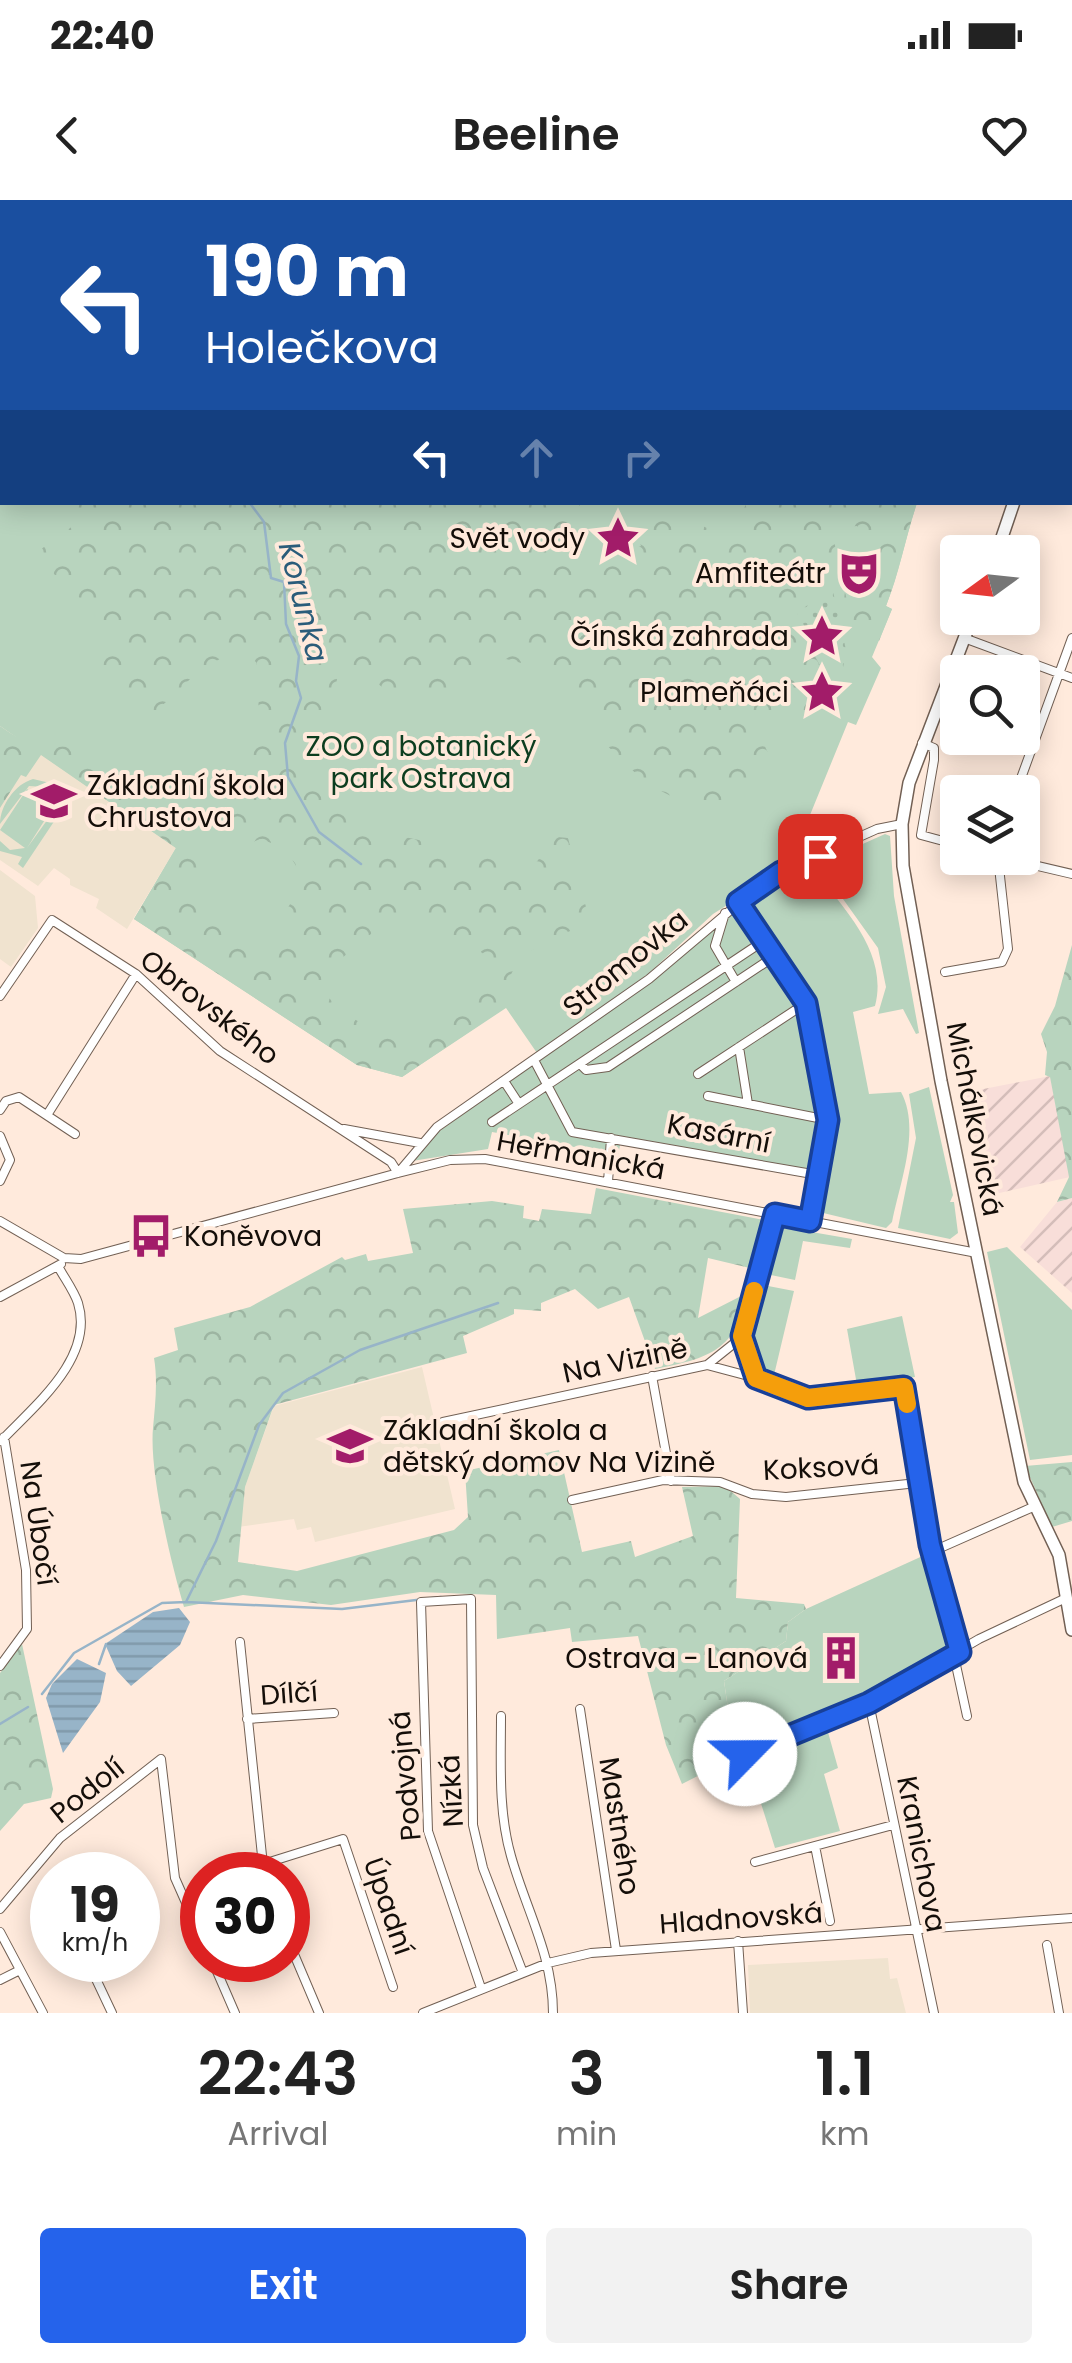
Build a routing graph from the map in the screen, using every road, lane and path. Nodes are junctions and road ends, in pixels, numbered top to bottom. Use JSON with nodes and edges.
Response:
{"nodes":[{"id":1,"x":1013,"y":505,"type":"edge"},
{"id":2,"x":1003,"y":535,"type":"edge"},
{"id":3,"x":965,"y":635,"type":"edge"},
{"id":4,"x":964,"y":638,"type":"junction"},
{"id":5,"x":1072,"y":638,"type":"edge"},
{"id":6,"x":1060,"y":673,"type":"junction"},
{"id":7,"x":1072,"y":678,"type":"edge"},
{"id":8,"x":922,"y":743,"type":"junction"},
{"id":9,"x":1022,"y":775,"type":"edge"},
{"id":10,"x":902,"y":824,"type":"junction"},
{"id":11,"x":940,"y":840,"type":"edge"},
{"id":12,"x":1040,"y":867,"type":"edge"},
{"id":13,"x":1072,"y":874,"type":"edge"},
{"id":14,"x":1002,"y":875,"type":"edge"},
{"id":15,"x":738,"y":902,"type":"junction"},
{"id":16,"x":725,"y":912,"type":"junction"},
{"id":17,"x":764,"y":940,"type":"junction"},
{"id":18,"x":775,"y":956,"type":"junction"},
{"id":19,"x":726,"y":966,"type":"junction"},
{"id":20,"x":944,"y":972,"type":"dead end"},
{"id":21,"x":136,"y":974,"type":"junction"},
{"id":22,"x":736,"y":982,"type":"junction"},
{"id":23,"x":0,"y":996,"type":"edge"},
{"id":24,"x":806,"y":1003,"type":"junction"},
{"id":25,"x":739,"y":1048,"type":"junction"},
{"id":26,"x":534,"y":1060,"type":"junction"},
{"id":27,"x":580,"y":1064,"type":"junction"},
{"id":28,"x":698,"y":1074,"type":"dead end"},
{"id":29,"x":504,"y":1082,"type":"junction"},
{"id":30,"x":550,"y":1083,"type":"junction"},
{"id":31,"x":708,"y":1096,"type":"dead end"},
{"id":32,"x":518,"y":1104,"type":"junction"},
{"id":33,"x":748,"y":1104,"type":"junction"},
{"id":34,"x":0,"y":1110,"type":"edge"},
{"id":35,"x":47,"y":1115,"type":"junction"},
{"id":36,"x":828,"y":1120,"type":"junction"},
{"id":37,"x":492,"y":1122,"type":"dead end"},
{"id":38,"x":340,"y":1128,"type":"junction"},
{"id":39,"x":75,"y":1134,"type":"dead end"},
{"id":40,"x":0,"y":1136,"type":"edge"},
{"id":41,"x":612,"y":1138,"type":"junction"},
{"id":42,"x":420,"y":1143,"type":"junction"},
{"id":43,"x":398,"y":1172,"type":"junction"},
{"id":44,"x":818,"y":1176,"type":"junction"},
{"id":45,"x":0,"y":1181,"type":"edge"},
{"id":46,"x":608,"y":1182,"type":"junction"},
{"id":47,"x":775,"y":1214,"type":"junction"},
{"id":48,"x":0,"y":1221,"type":"edge"},
{"id":49,"x":810,"y":1221,"type":"junction"},
{"id":50,"x":976,"y":1253,"type":"junction"},
{"id":51,"x":64,"y":1258,"type":"junction"},
{"id":52,"x":59,"y":1268,"type":"junction"},
{"id":53,"x":0,"y":1297,"type":"edge"},
{"id":54,"x":742,"y":1336,"type":"junction"},
{"id":55,"x":707,"y":1365,"type":"junction"},
{"id":56,"x":652,"y":1376,"type":"junction"},
{"id":57,"x":756,"y":1378,"type":"junction"},
{"id":58,"x":443,"y":1422,"type":"dead end"},
{"id":59,"x":2,"y":1440,"type":"edge"},
{"id":60,"x":671,"y":1481,"type":"junction"},
{"id":61,"x":917,"y":1483,"type":"junction"},
{"id":62,"x":572,"y":1500,"type":"dead end"},
{"id":63,"x":1033,"y":1507,"type":"junction"},
{"id":64,"x":932,"y":1552,"type":"junction"},
{"id":65,"x":470,"y":1598,"type":"joint"},
{"id":66,"x":1066,"y":1598,"type":"junction"},
{"id":67,"x":1072,"y":1630,"type":"edge"},
{"id":68,"x":240,"y":1642,"type":"dead end"},
{"id":69,"x":960,"y":1652,"type":"junction"},
{"id":70,"x":0,"y":1666,"type":"edge"},
{"id":71,"x":869,"y":1703,"type":"junction"},
{"id":72,"x":580,"y":1709,"type":"dead end"},
{"id":73,"x":334,"y":1712,"type":"dead end"},
{"id":74,"x":500,"y":1716,"type":"dead end"},
{"id":75,"x":967,"y":1716,"type":"dead end"},
{"id":76,"x":247,"y":1718,"type":"junction"},
{"id":77,"x":745,"y":1754,"type":"dead end"},
{"id":78,"x":893,"y":1825,"type":"junction"},
{"id":79,"x":815,"y":1846,"type":"junction"},
{"id":80,"x":259,"y":1852,"type":"edge"},
{"id":81,"x":302,"y":1852,"type":"edge"},
{"id":82,"x":755,"y":1862,"type":"dead end"},
{"id":83,"x":180,"y":1888,"type":"edge"},
{"id":84,"x":0,"y":1909,"type":"edge"},
{"id":85,"x":1072,"y":1918,"type":"edge"},
{"id":86,"x":830,"y":1921,"type":"dead end"},
{"id":87,"x":914,"y":1929,"type":"junction"},
{"id":88,"x":0,"y":1932,"type":"edge"},
{"id":89,"x":738,"y":1941,"type":"junction"},
{"id":90,"x":1047,"y":1945,"type":"dead end"},
{"id":91,"x":616,"y":1950,"type":"junction"},
{"id":92,"x":548,"y":1963,"type":"junction"},
{"id":93,"x":20,"y":1970,"type":"junction"},
{"id":94,"x":523,"y":1973,"type":"junction"},
{"id":95,"x":0,"y":1980,"type":"edge"},
{"id":96,"x":97,"y":1982,"type":"edge"},
{"id":97,"x":222,"y":1982,"type":"edge"},
{"id":98,"x":306,"y":1982,"type":"edge"},
{"id":99,"x":394,"y":1986,"type":"dead end"},
{"id":100,"x":481,"y":1988,"type":"junction"},
{"id":101,"x":43,"y":2013,"type":"edge"},
{"id":102,"x":112,"y":2013,"type":"edge"},
{"id":103,"x":235,"y":2013,"type":"edge"},
{"id":104,"x":319,"y":2013,"type":"edge"},
{"id":105,"x":423,"y":2013,"type":"edge"},
{"id":106,"x":553,"y":2013,"type":"edge"},
{"id":107,"x":743,"y":2013,"type":"edge"},
{"id":108,"x":934,"y":2013,"type":"edge"},
{"id":109,"x":1059,"y":2013,"type":"edge"}],
"edges":[{"from":1,"to":2,"type":"street"},
{"from":3,"to":4,"type":"street","name":"Michálkovická"},
{"from":4,"to":6,"type":"street"},
{"from":4,"to":8,"type":"street","name":"Michálkovická"},
{"from":5,"to":6,"type":"street"},
{"from":6,"to":7,"type":"street"},
{"from":6,"to":9,"type":"street"},
{"from":8,"to":10,"type":"street","name":"Michálkovická"},
{"from":8,"to":11,"type":"street"},
{"from":10,"to":15,"type":"street","name":"Stromovka"},
{"from":10,"to":50,"type":"street","name":"Michálkovická"},
{"from":12,"to":13,"type":"street"},
{"from":14,"to":20,"type":"street"},
{"from":15,"to":16,"type":"street","name":"Stromovka"},
{"from":15,"to":17,"type":"street"},
{"from":16,"to":19,"type":"street"},
{"from":16,"to":26,"type":"street","name":"Stromovka"},
{"from":17,"to":18,"type":"street"},
{"from":17,"to":19,"type":"street"},
{"from":18,"to":22,"type":"street"},
{"from":18,"to":24,"type":"street"},
{"from":19,"to":22,"type":"street"},
{"from":19,"to":27,"type":"street"},
{"from":21,"to":23,"type":"street","name":"Obrovského"},
{"from":21,"to":35,"type":"street"},
{"from":21,"to":38,"type":"street","name":"Obrovského"},
{"from":22,"to":27,"type":"street"},
{"from":24,"to":25,"type":"street","name":"Kasární"},
{"from":24,"to":36,"type":"street"},
{"from":25,"to":28,"type":"street","name":"Kasární"},
{"from":25,"to":33,"type":"street","name":"Kasární"},
{"from":26,"to":29,"type":"street","name":"Stromovka"},
{"from":26,"to":30,"type":"street"},
{"from":27,"to":30,"type":"street"},
{"from":29,"to":32,"type":"street"},
{"from":29,"to":42,"type":"street","name":"Stromovka"},
{"from":30,"to":32,"type":"street"},
{"from":30,"to":41,"type":"street","name":"Kasární"},
{"from":31,"to":33,"type":"street","name":"Kasární"},
{"from":32,"to":37,"type":"street"},
{"from":33,"to":36,"type":"street","name":"Kasární"},
{"from":34,"to":35,"type":"street"},
{"from":35,"to":39,"type":"street"},
{"from":36,"to":44,"type":"street"},
{"from":38,"to":42,"type":"street","name":"Obrovského"},
{"from":38,"to":43,"type":"street","name":"Obrovského"},
{"from":40,"to":45,"type":"street"},
{"from":41,"to":44,"type":"street","name":"Kasární"},
{"from":41,"to":46,"type":"street"},
{"from":42,"to":43,"type":"street","name":"Stromovka"},
{"from":43,"to":46,"type":"street","name":"Heřmanická"},
{"from":43,"to":51,"type":"street","name":"Heřmanická"},
{"from":44,"to":49,"type":"street"},
{"from":46,"to":47,"type":"street","name":"Heřmanická"},
{"from":47,"to":49,"type":"street","name":"Heřmanická"},
{"from":47,"to":54,"type":"street"},
{"from":48,"to":51,"type":"street"},
{"from":49,"to":50,"type":"street","name":"Heřmanická"},
{"from":50,"to":63,"type":"street","name":"Michálkovická"},
{"from":51,"to":52,"type":"street"},
{"from":52,"to":53,"type":"street"},
{"from":52,"to":59,"type":"street"},
{"from":54,"to":55,"type":"street","name":"Na Vizině"},
{"from":54,"to":57,"type":"street"},
{"from":55,"to":56,"type":"street","name":"Na Vizině"},
{"from":55,"to":57,"type":"street"},
{"from":56,"to":58,"type":"street","name":"Na Vizině"},
{"from":56,"to":60,"type":"street"},
{"from":57,"to":61,"type":"street"},
{"from":59,"to":70,"type":"street","name":"Na Úbočí"},
{"from":60,"to":61,"type":"street","name":"Koksová"},
{"from":60,"to":62,"type":"street","name":"Koksová"},
{"from":61,"to":64,"type":"street"},
{"from":63,"to":64,"type":"street"},
{"from":63,"to":66,"type":"street","name":"Michálkovická"},
{"from":64,"to":69,"type":"street"},
{"from":65,"to":94,"type":"street","name":"Nízká"},
{"from":65,"to":100,"type":"street","name":"Podvojná"},
{"from":66,"to":67,"type":"street","name":"Michálkovická"},
{"from":66,"to":69,"type":"street"},
{"from":68,"to":76,"type":"street"},
{"from":69,"to":71,"type":"street"},
{"from":69,"to":75,"type":"street"},
{"from":71,"to":77,"type":"street"},
{"from":71,"to":78,"type":"street","name":"Kranichova"},
{"from":72,"to":91,"type":"street","name":"Mastného"},
{"from":73,"to":76,"type":"street","name":"Dílčí"},
{"from":74,"to":92,"type":"street"},
{"from":76,"to":80,"type":"street"},
{"from":78,"to":79,"type":"street"},
{"from":78,"to":87,"type":"street","name":"Kranichova"},
{"from":79,"to":82,"type":"street"},
{"from":79,"to":86,"type":"street"},
{"from":81,"to":99,"type":"street","name":"Úpadní"},
{"from":83,"to":84,"type":"street","name":"Podolí"},
{"from":85,"to":87,"type":"street","name":"Hladnovská"},
{"from":87,"to":89,"type":"street","name":"Hladnovská"},
{"from":87,"to":108,"type":"street","name":"Kranichova"},
{"from":88,"to":93,"type":"street"},
{"from":89,"to":91,"type":"street","name":"Hladnovská"},
{"from":89,"to":107,"type":"street"},
{"from":90,"to":109,"type":"street"},
{"from":91,"to":92,"type":"street","name":"Hladnovská"},
{"from":92,"to":94,"type":"street","name":"Hladnovská"},
{"from":92,"to":106,"type":"street"},
{"from":93,"to":95,"type":"street"},
{"from":93,"to":101,"type":"street"},
{"from":94,"to":100,"type":"street","name":"Hladnovská"},
{"from":96,"to":102,"type":"street"},
{"from":97,"to":103,"type":"street"},
{"from":98,"to":104,"type":"street"},
{"from":100,"to":105,"type":"street","name":"Hladnovská"}]}
